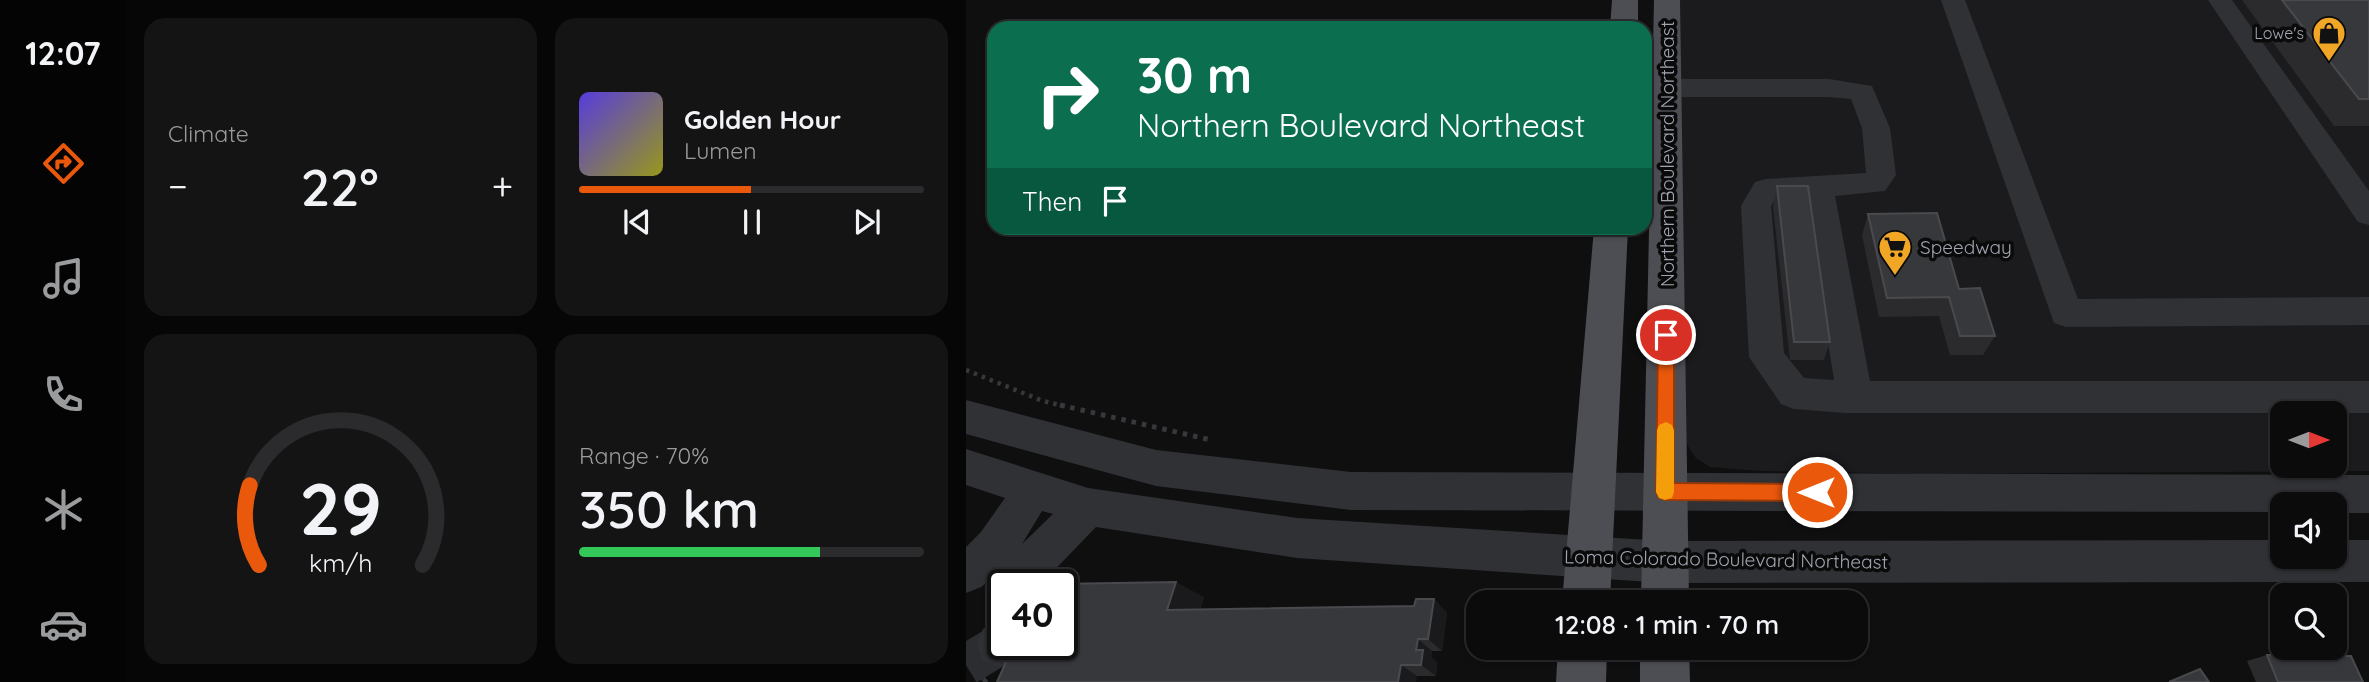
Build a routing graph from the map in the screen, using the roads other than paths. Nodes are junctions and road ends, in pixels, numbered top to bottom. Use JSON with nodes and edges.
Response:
{"nodes":[{"id":1,"x":1625,"y":0,"type":"edge"},
{"id":2,"x":1667,"y":0,"type":"edge"},
{"id":3,"x":1953,"y":0,"type":"edge"},
{"id":4,"x":2220,"y":0,"type":"edge"},
{"id":5,"x":1624,"y":21,"type":"edge"},
{"id":6,"x":1667,"y":88,"type":"junction"},
{"id":7,"x":1818,"y":187,"type":"junction"},
{"id":8,"x":2369,"y":214,"type":"edge"},
{"id":9,"x":1611,"y":235,"type":"edge"},
{"id":10,"x":2369,"y":311,"type":"edge"},
{"id":11,"x":1856,"y":397,"type":"junction"},
{"id":12,"x":2369,"y":397,"type":"edge"},
{"id":13,"x":966,"y":417,"type":"edge"},
{"id":14,"x":966,"y":467,"type":"edge"},
{"id":15,"x":1032,"y":491,"type":"junction"},
{"id":16,"x":1595,"y":492,"type":"junction"},
{"id":17,"x":1665,"y":492,"type":"junction"},
{"id":18,"x":2369,"y":494,"type":"edge"},
{"id":19,"x":1088,"y":507,"type":"junction"},
{"id":20,"x":1588,"y":559,"type":"junction"},
{"id":21,"x":2369,"y":561,"type":"edge"},
{"id":22,"x":1665,"y":562,"type":"junction"},
{"id":23,"x":971,"y":569,"type":"edge"},
{"id":24,"x":1007,"y":569,"type":"edge"},
{"id":25,"x":1032,"y":569,"type":"edge"},
{"id":26,"x":1587,"y":590,"type":"edge"},
{"id":27,"x":1665,"y":590,"type":"edge"},
{"id":28,"x":1582,"y":660,"type":"edge"},
{"id":29,"x":1665,"y":660,"type":"edge"},
{"id":30,"x":1581,"y":682,"type":"edge"},
{"id":31,"x":1665,"y":682,"type":"edge"}],
"edges":[{"from":1,"to":5,"type":"main road"},
{"from":2,"to":6,"type":"main road","name":"Northern Boulevard Northeast"},
{"from":3,"to":10,"type":"street"},
{"from":4,"to":8,"type":"street"},
{"from":6,"to":7,"type":"street"},
{"from":6,"to":17,"type":"main road","name":"Northern Boulevard Northeast"},
{"from":7,"to":11,"type":"street"},
{"from":7,"to":11,"type":"street"},
{"from":9,"to":16,"type":"main road"},
{"from":11,"to":12,"type":"street"},
{"from":13,"to":16,"type":"street"},
{"from":14,"to":15,"type":"street","name":"Loma Colorado Boulevard Northeast"},
{"from":15,"to":19,"type":"street","name":"Loma Colorado Boulevard Northeast"},
{"from":15,"to":23,"type":"street"},
{"from":16,"to":17,"type":"street"},
{"from":16,"to":20,"type":"main road"},
{"from":17,"to":18,"type":"street"},
{"from":17,"to":22,"type":"main road","name":"Northern Boulevard Northeast"},
{"from":19,"to":20,"type":"street","name":"Loma Colorado Boulevard Northeast"},
{"from":19,"to":25,"type":"street"},
{"from":20,"to":22,"type":"street","name":"Loma Colorado Boulevard Northeast"},
{"from":20,"to":26,"type":"main road"},
{"from":21,"to":22,"type":"street","name":"Loma Colorado Boulevard Northeast"},
{"from":22,"to":27,"type":"main road","name":"Northern Boulevard Northeast"},
{"from":23,"to":24,"type":"street"},
{"from":28,"to":30,"type":"main road"},
{"from":29,"to":31,"type":"main road"}]}
